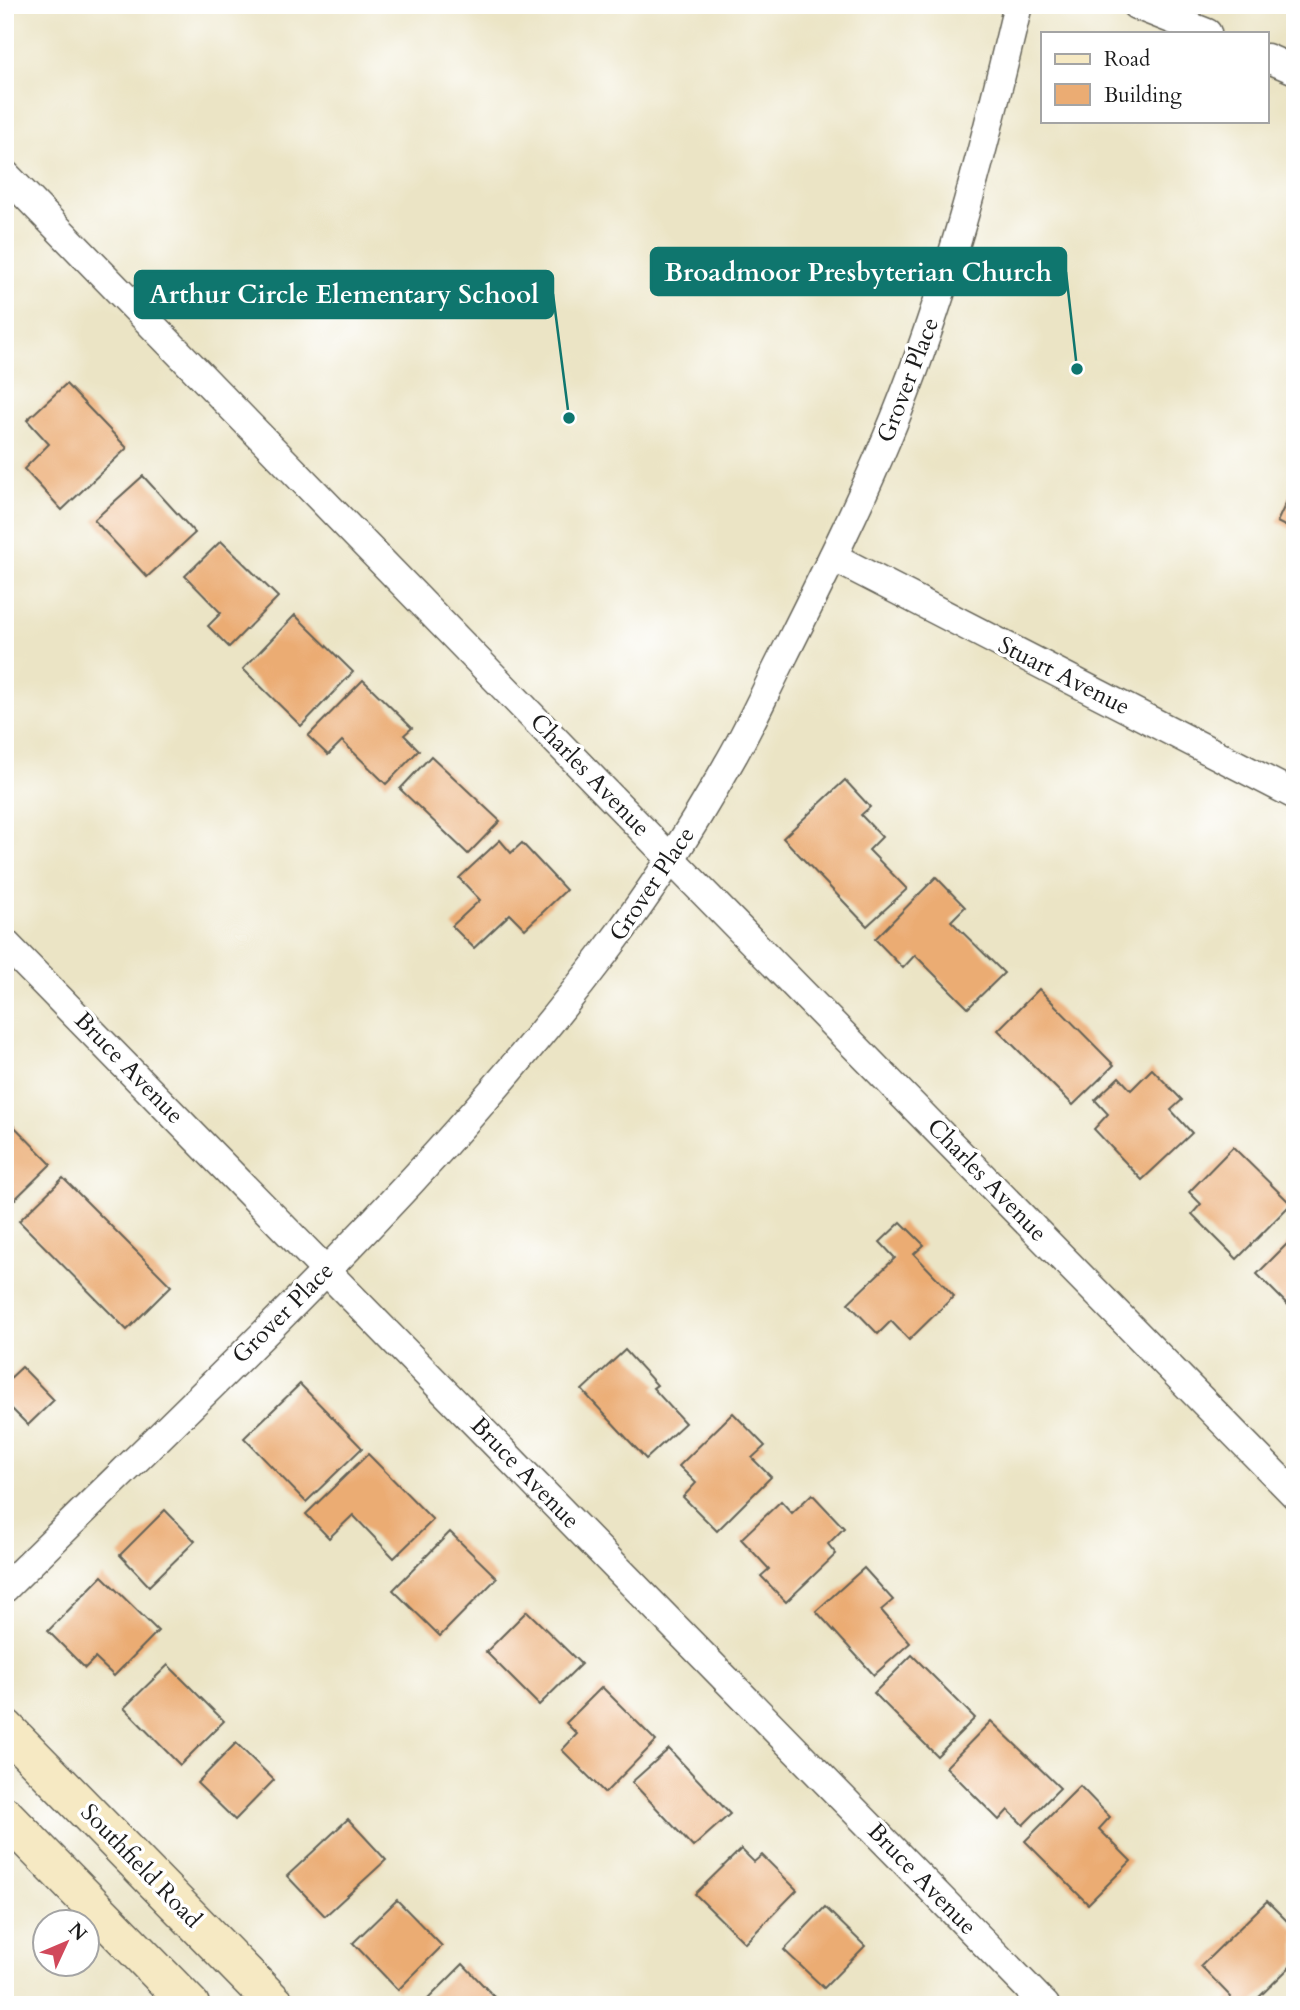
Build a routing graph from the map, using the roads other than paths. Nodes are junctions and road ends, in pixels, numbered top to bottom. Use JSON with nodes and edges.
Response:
{"nodes":[{"id":1,"x":1018,"y":5,"type":"edge"},
{"id":2,"x":1136,"y":5,"type":"edge"},
{"id":3,"x":1204,"y":32,"type":"edge"},
{"id":4,"x":1268,"y":58,"type":"edge"},
{"id":5,"x":1295,"y":70,"type":"edge"},
{"id":6,"x":5,"y":174,"type":"edge"},
{"id":7,"x":833,"y":557,"type":"junction"},
{"id":8,"x":1295,"y":795,"type":"edge"},
{"id":9,"x":671,"y":859,"type":"junction"},
{"id":10,"x":5,"y":943,"type":"edge"},
{"id":11,"x":327,"y":1270,"type":"junction"},
{"id":12,"x":1295,"y":1494,"type":"edge"},
{"id":13,"x":5,"y":1588,"type":"edge"},
{"id":14,"x":5,"y":1728,"type":"edge"},
{"id":15,"x":5,"y":1816,"type":"edge"},
{"id":16,"x":190,"y":2005,"type":"edge"},
{"id":17,"x":276,"y":2005,"type":"edge"},
{"id":18,"x":1045,"y":2005,"type":"edge"}],
"edges":[{"from":1,"to":7,"type":"street","name":"Grover Place"},
{"from":2,"to":3,"type":"street"},
{"from":4,"to":5,"type":"street"},
{"from":6,"to":9,"type":"street","name":"Charles Avenue"},
{"from":7,"to":8,"type":"street","name":"Stuart Avenue"},
{"from":7,"to":9,"type":"street","name":"Grover Place"},
{"from":9,"to":11,"type":"street","name":"Grover Place"},
{"from":9,"to":12,"type":"street","name":"Charles Avenue"},
{"from":10,"to":11,"type":"street","name":"Bruce Avenue"},
{"from":11,"to":13,"type":"street","name":"Grover Place"},
{"from":11,"to":18,"type":"street","name":"Bruce Avenue"},
{"from":14,"to":17,"type":"main road","name":"Southfield Road"},
{"from":15,"to":16,"type":"main road"}]}
